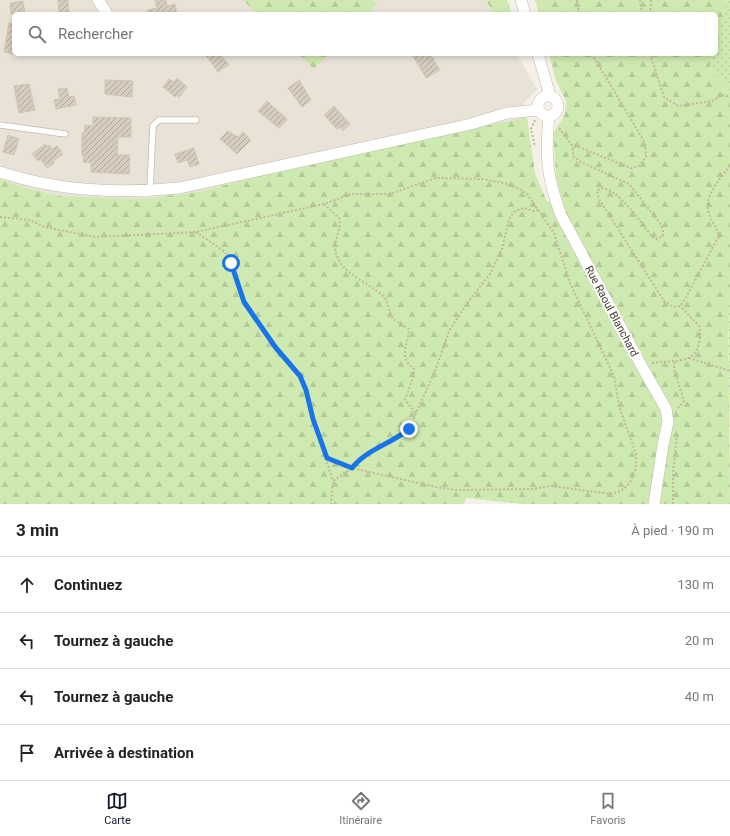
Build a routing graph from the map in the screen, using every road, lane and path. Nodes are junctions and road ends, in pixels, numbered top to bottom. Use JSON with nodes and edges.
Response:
{"nodes":[{"id":1,"x":98,"y":0,"type":"edge"},
{"id":2,"x":521,"y":0,"type":"edge"},
{"id":3,"x":577,"y":0,"type":"edge"},
{"id":4,"x":640,"y":0,"type":"edge"},
{"id":5,"x":651,"y":0,"type":"edge"},
{"id":6,"x":106,"y":12,"type":"dead end"},
{"id":7,"x":524,"y":12,"type":"edge"},
{"id":8,"x":579,"y":12,"type":"edge"},
{"id":9,"x":642,"y":12,"type":"edge"},
{"id":10,"x":650,"y":12,"type":"edge"},
{"id":11,"x":539,"y":56,"type":"edge"},
{"id":12,"x":593,"y":56,"type":"edge"},
{"id":13,"x":650,"y":56,"type":"edge"},
{"id":14,"x":550,"y":96,"type":"junction"},
{"id":15,"x":730,"y":97,"type":"edge"},
{"id":16,"x":538,"y":110,"type":"junction"},
{"id":17,"x":196,"y":120,"type":"dead end"},
{"id":18,"x":549,"y":120,"type":"junction"},
{"id":19,"x":0,"y":125,"type":"edge"},
{"id":20,"x":65,"y":134,"type":"dead end"},
{"id":21,"x":574,"y":148,"type":"junction"},
{"id":22,"x":730,"y":165,"type":"edge"},
{"id":23,"x":0,"y":172,"type":"edge"},
{"id":24,"x":150,"y":191,"type":"junction"},
{"id":25,"x":324,"y":204,"type":"junction"},
{"id":26,"x":539,"y":209,"type":"junction"},
{"id":27,"x":0,"y":217,"type":"edge"},
{"id":28,"x":196,"y":232,"type":"junction"},
{"id":29,"x":680,"y":306,"type":"junction"},
{"id":30,"x":689,"y":358,"type":"junction"},
{"id":31,"x":641,"y":365,"type":"junction"},
{"id":32,"x":730,"y":371,"type":"edge"},
{"id":33,"x":417,"y":414,"type":"junction"},
{"id":34,"x":327,"y":458,"type":"junction"},
{"id":35,"x":352,"y":468,"type":"junction"},
{"id":36,"x":333,"y":481,"type":"junction"},
{"id":37,"x":331,"y":504,"type":"edge"},
{"id":38,"x":654,"y":504,"type":"edge"}],
"edges":[{"from":1,"to":6,"type":"street"},
{"from":2,"to":7,"type":"street"},
{"from":3,"to":8,"type":"path"},
{"from":4,"to":9,"type":"path"},
{"from":5,"to":10,"type":"path"},
{"from":11,"to":14,"type":"street"},
{"from":12,"to":21,"type":"path"},
{"from":13,"to":15,"type":"path"},
{"from":14,"to":16,"type":"street"},
{"from":14,"to":18,"type":"street"},
{"from":16,"to":18,"type":"street"},
{"from":16,"to":24,"type":"street"},
{"from":17,"to":24,"type":"lane"},
{"from":18,"to":21,"type":"path"},
{"from":18,"to":31,"type":"street","name":"Rue Raoul Blanchard"},
{"from":19,"to":20,"type":"lane"},
{"from":21,"to":29,"type":"path"},
{"from":22,"to":29,"type":"path"},
{"from":23,"to":24,"type":"street"},
{"from":25,"to":26,"type":"path"},
{"from":25,"to":28,"type":"path"},
{"from":25,"to":33,"type":"path"},
{"from":26,"to":33,"type":"path"},
{"from":26,"to":35,"type":"path"},
{"from":27,"to":28,"type":"path"},
{"from":28,"to":34,"type":"path"},
{"from":29,"to":30,"type":"path"},
{"from":30,"to":31,"type":"path"},
{"from":30,"to":32,"type":"path"},
{"from":31,"to":38,"type":"street","name":"Rue Raoul Blanchard"},
{"from":33,"to":35,"type":"path"},
{"from":34,"to":35,"type":"path"},
{"from":34,"to":36,"type":"path"},
{"from":35,"to":36,"type":"path"},
{"from":36,"to":37,"type":"path"}]}
